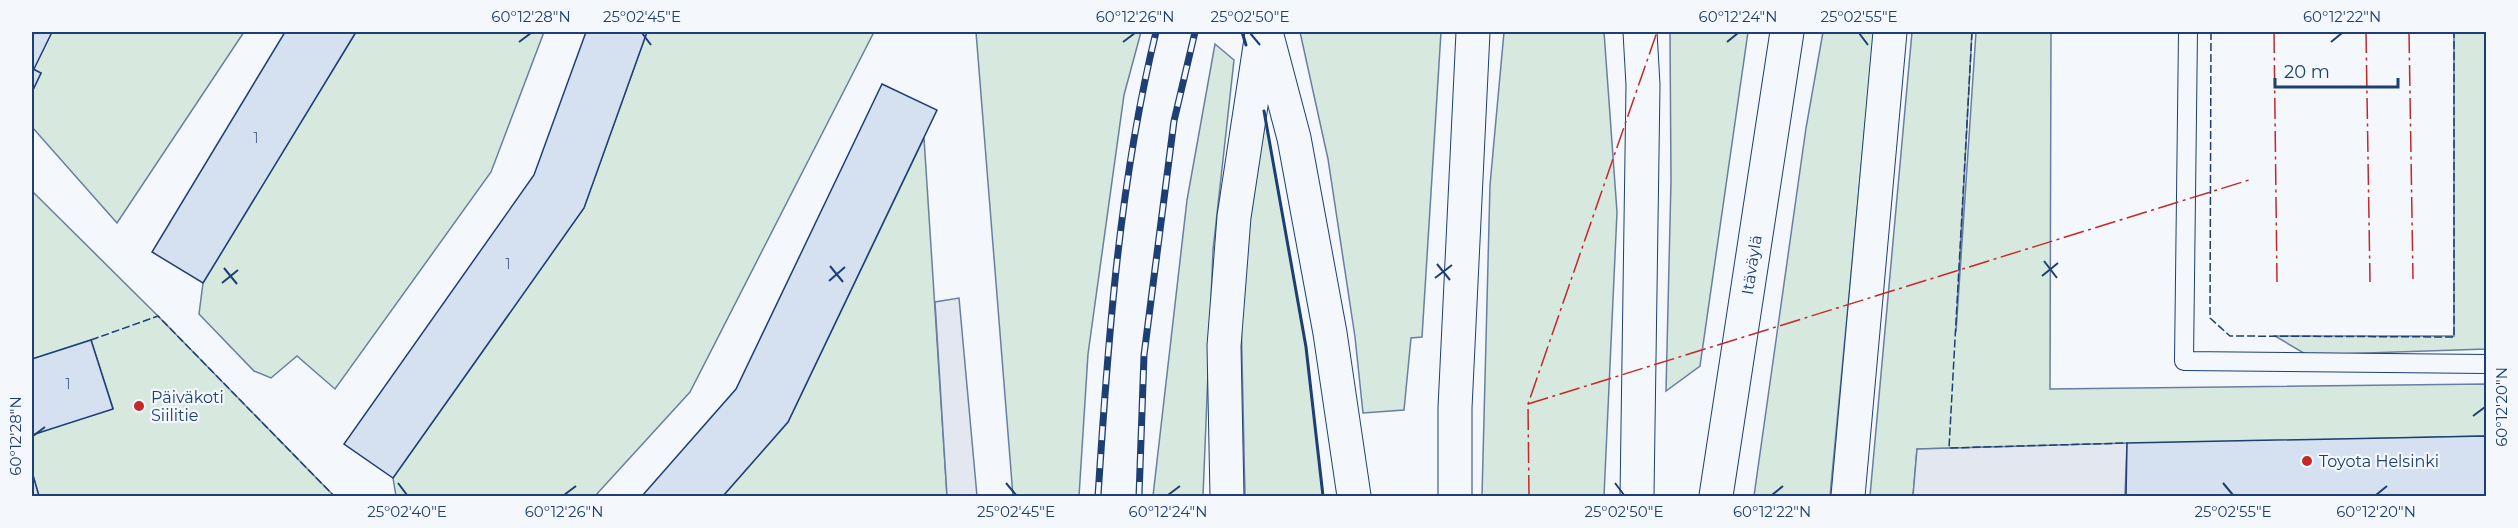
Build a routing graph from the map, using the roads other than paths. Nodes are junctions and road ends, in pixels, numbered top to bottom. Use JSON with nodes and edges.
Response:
{"nodes":[{"id":1,"x":1264,"y":32,"type":"edge"},
{"id":2,"x":1473,"y":32,"type":"edge"},
{"id":3,"x":1640,"y":32,"type":"edge"},
{"id":4,"x":1787,"y":32,"type":"edge"},
{"id":5,"x":1890,"y":32,"type":"edge"},
{"id":6,"x":2188,"y":32,"type":"edge"},
{"id":7,"x":2487,"y":364,"type":"edge"},
{"id":8,"x":1227,"y":496,"type":"edge"},
{"id":9,"x":1354,"y":496,"type":"edge"},
{"id":10,"x":1455,"y":496,"type":"edge"},
{"id":11,"x":1638,"y":496,"type":"edge"},
{"id":12,"x":1716,"y":496,"type":"edge"},
{"id":13,"x":1848,"y":496,"type":"edge"}],
"edges":[{"from":1,"to":8,"type":"highway"},
{"from":1,"to":9,"type":"highway"},
{"from":2,"to":10,"type":"highway"},
{"from":3,"to":11,"type":"highway"},
{"from":4,"to":12,"type":"highway","name":"Itäväylä"},
{"from":5,"to":13,"type":"highway"},
{"from":6,"to":7,"type":"lane"}]}
